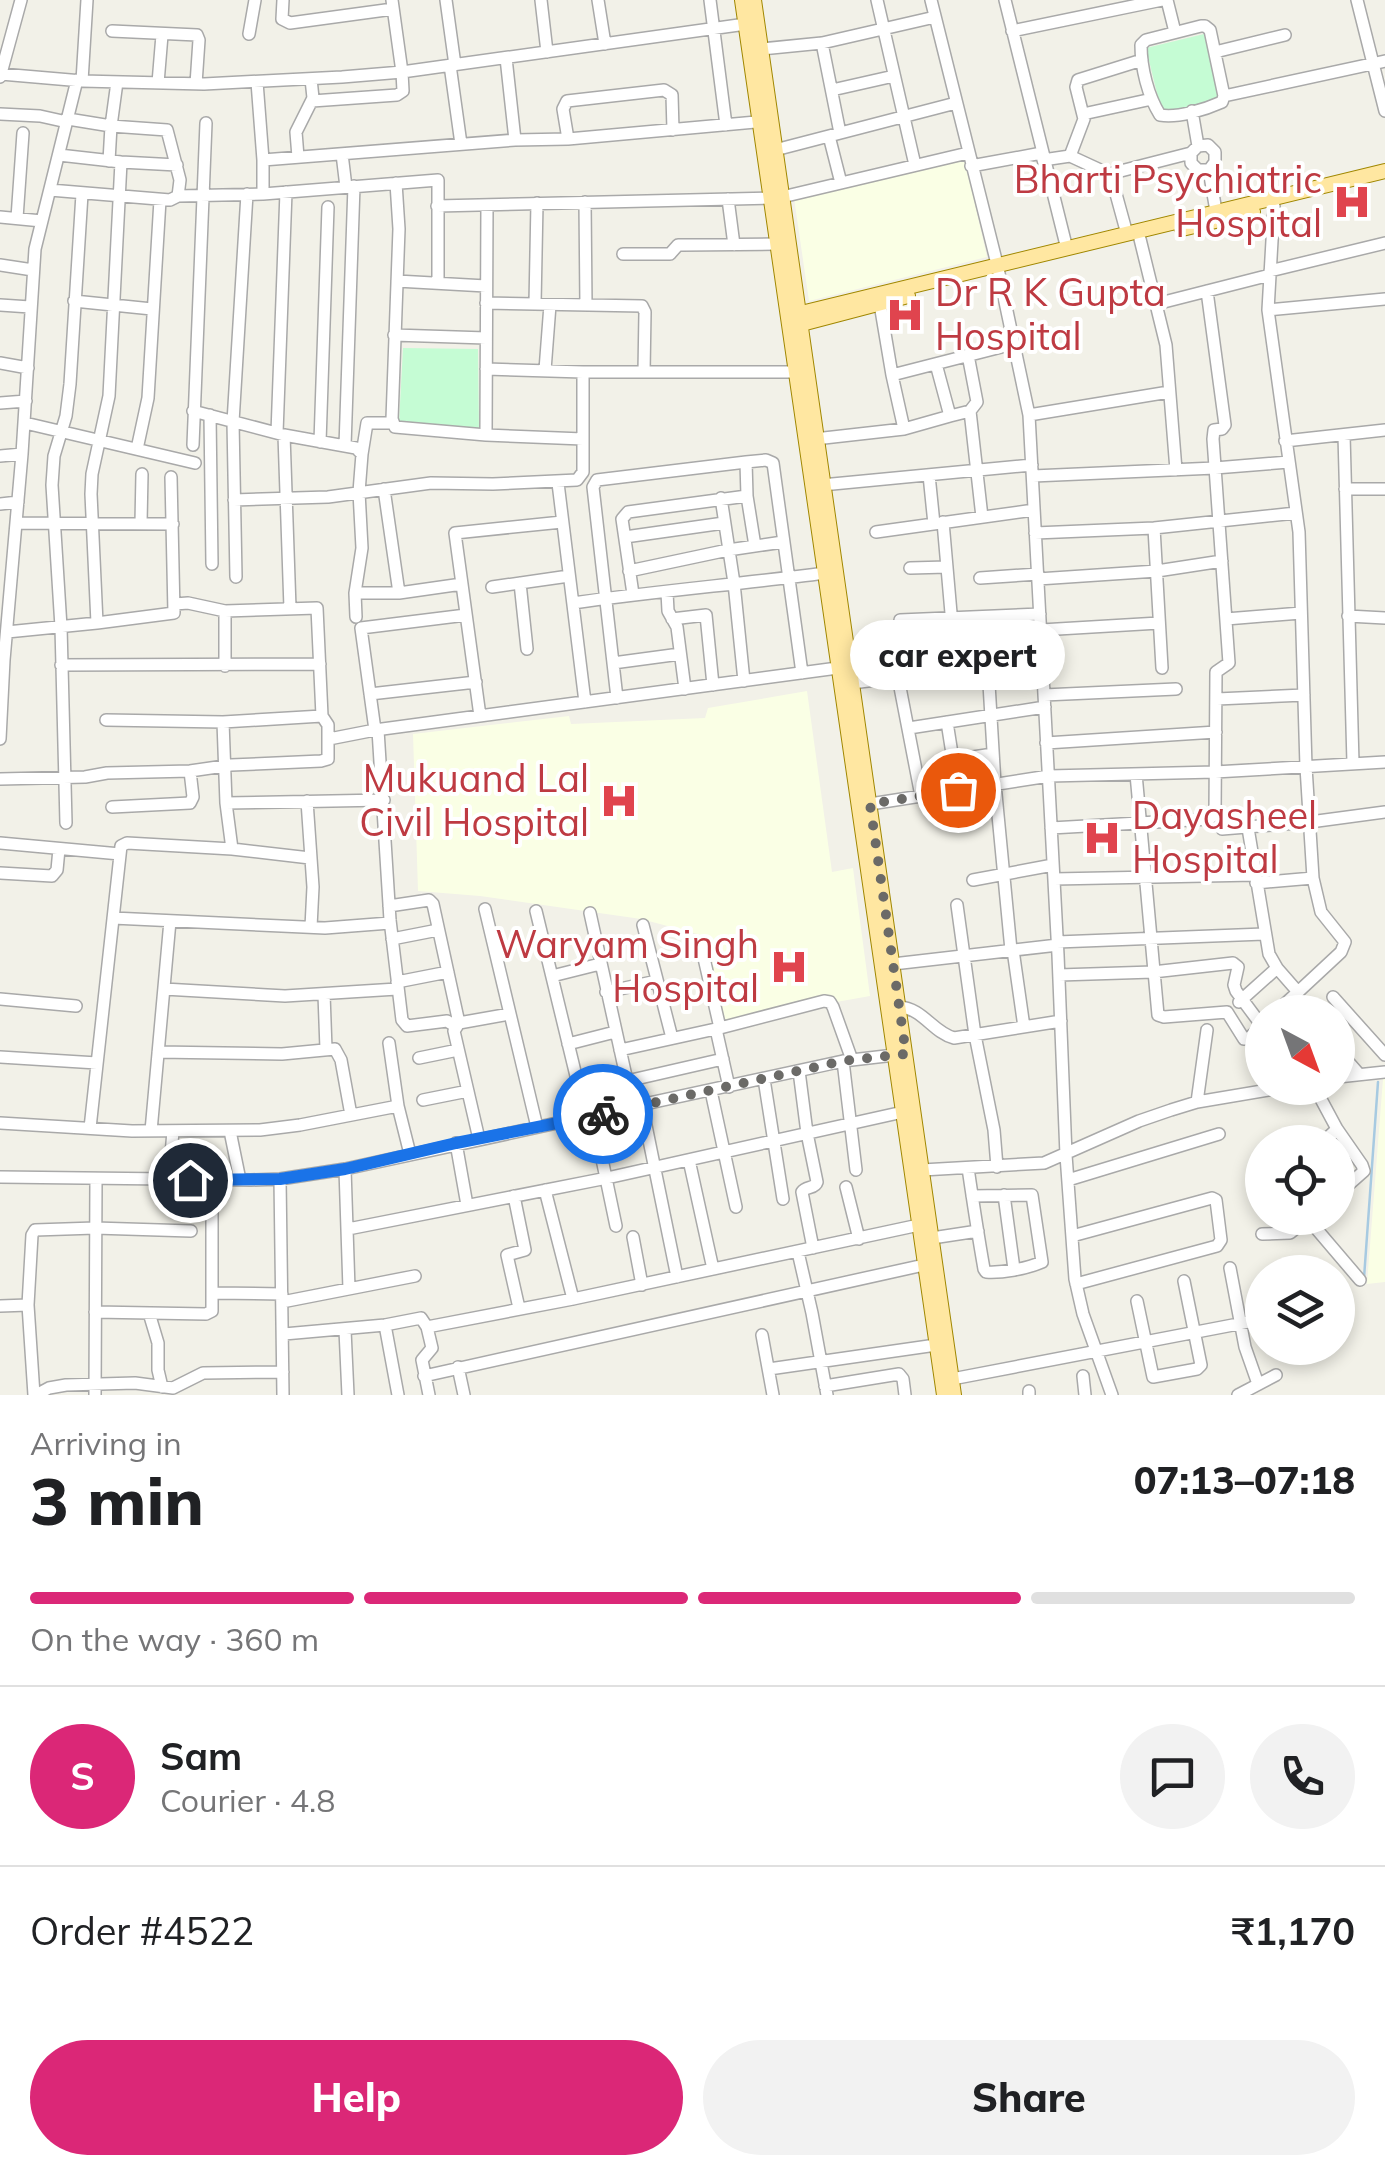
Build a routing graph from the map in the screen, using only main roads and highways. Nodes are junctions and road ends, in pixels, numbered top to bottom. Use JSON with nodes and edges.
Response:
{"nodes":[{"id":1,"x":742,"y":0,"type":"edge"},
{"id":2,"x":754,"y":0,"type":"edge"},
{"id":3,"x":751,"y":23,"type":"junction"},
{"id":4,"x":765,"y":122,"type":"junction"},
{"id":5,"x":1385,"y":171,"type":"edge"},
{"id":6,"x":1385,"y":180,"type":"edge"},
{"id":7,"x":776,"y":198,"type":"junction"},
{"id":8,"x":1133,"y":236,"type":"junction"},
{"id":9,"x":998,"y":268,"type":"junction"},
{"id":10,"x":794,"y":320,"type":"junction"},
{"id":11,"x":801,"y":372,"type":"junction"},
{"id":12,"x":844,"y":668,"type":"junction"},
{"id":13,"x":900,"y":1054,"type":"junction"},
{"id":14,"x":944,"y":1395,"type":"edge"},
{"id":15,"x":954,"y":1395,"type":"edge"}],
"edges":[{"from":1,"to":3,"type":"main road"},
{"from":2,"to":3,"type":"main road"},
{"from":3,"to":4,"type":"main road"},
{"from":3,"to":4,"type":"main road"},
{"from":4,"to":7,"type":"main road"},
{"from":4,"to":7,"type":"main road"},
{"from":5,"to":8,"type":"main road"},
{"from":6,"to":8,"type":"main road"},
{"from":7,"to":10,"type":"main road"},
{"from":7,"to":10,"type":"main road"},
{"from":8,"to":9,"type":"main road"},
{"from":8,"to":9,"type":"main road"},
{"from":9,"to":10,"type":"main road"},
{"from":9,"to":10,"type":"main road"},
{"from":10,"to":11,"type":"main road"},
{"from":11,"to":12,"type":"main road"},
{"from":11,"to":12,"type":"main road"},
{"from":12,"to":13,"type":"main road"},
{"from":12,"to":13,"type":"main road"},
{"from":13,"to":14,"type":"main road"},
{"from":13,"to":15,"type":"main road"}]}
